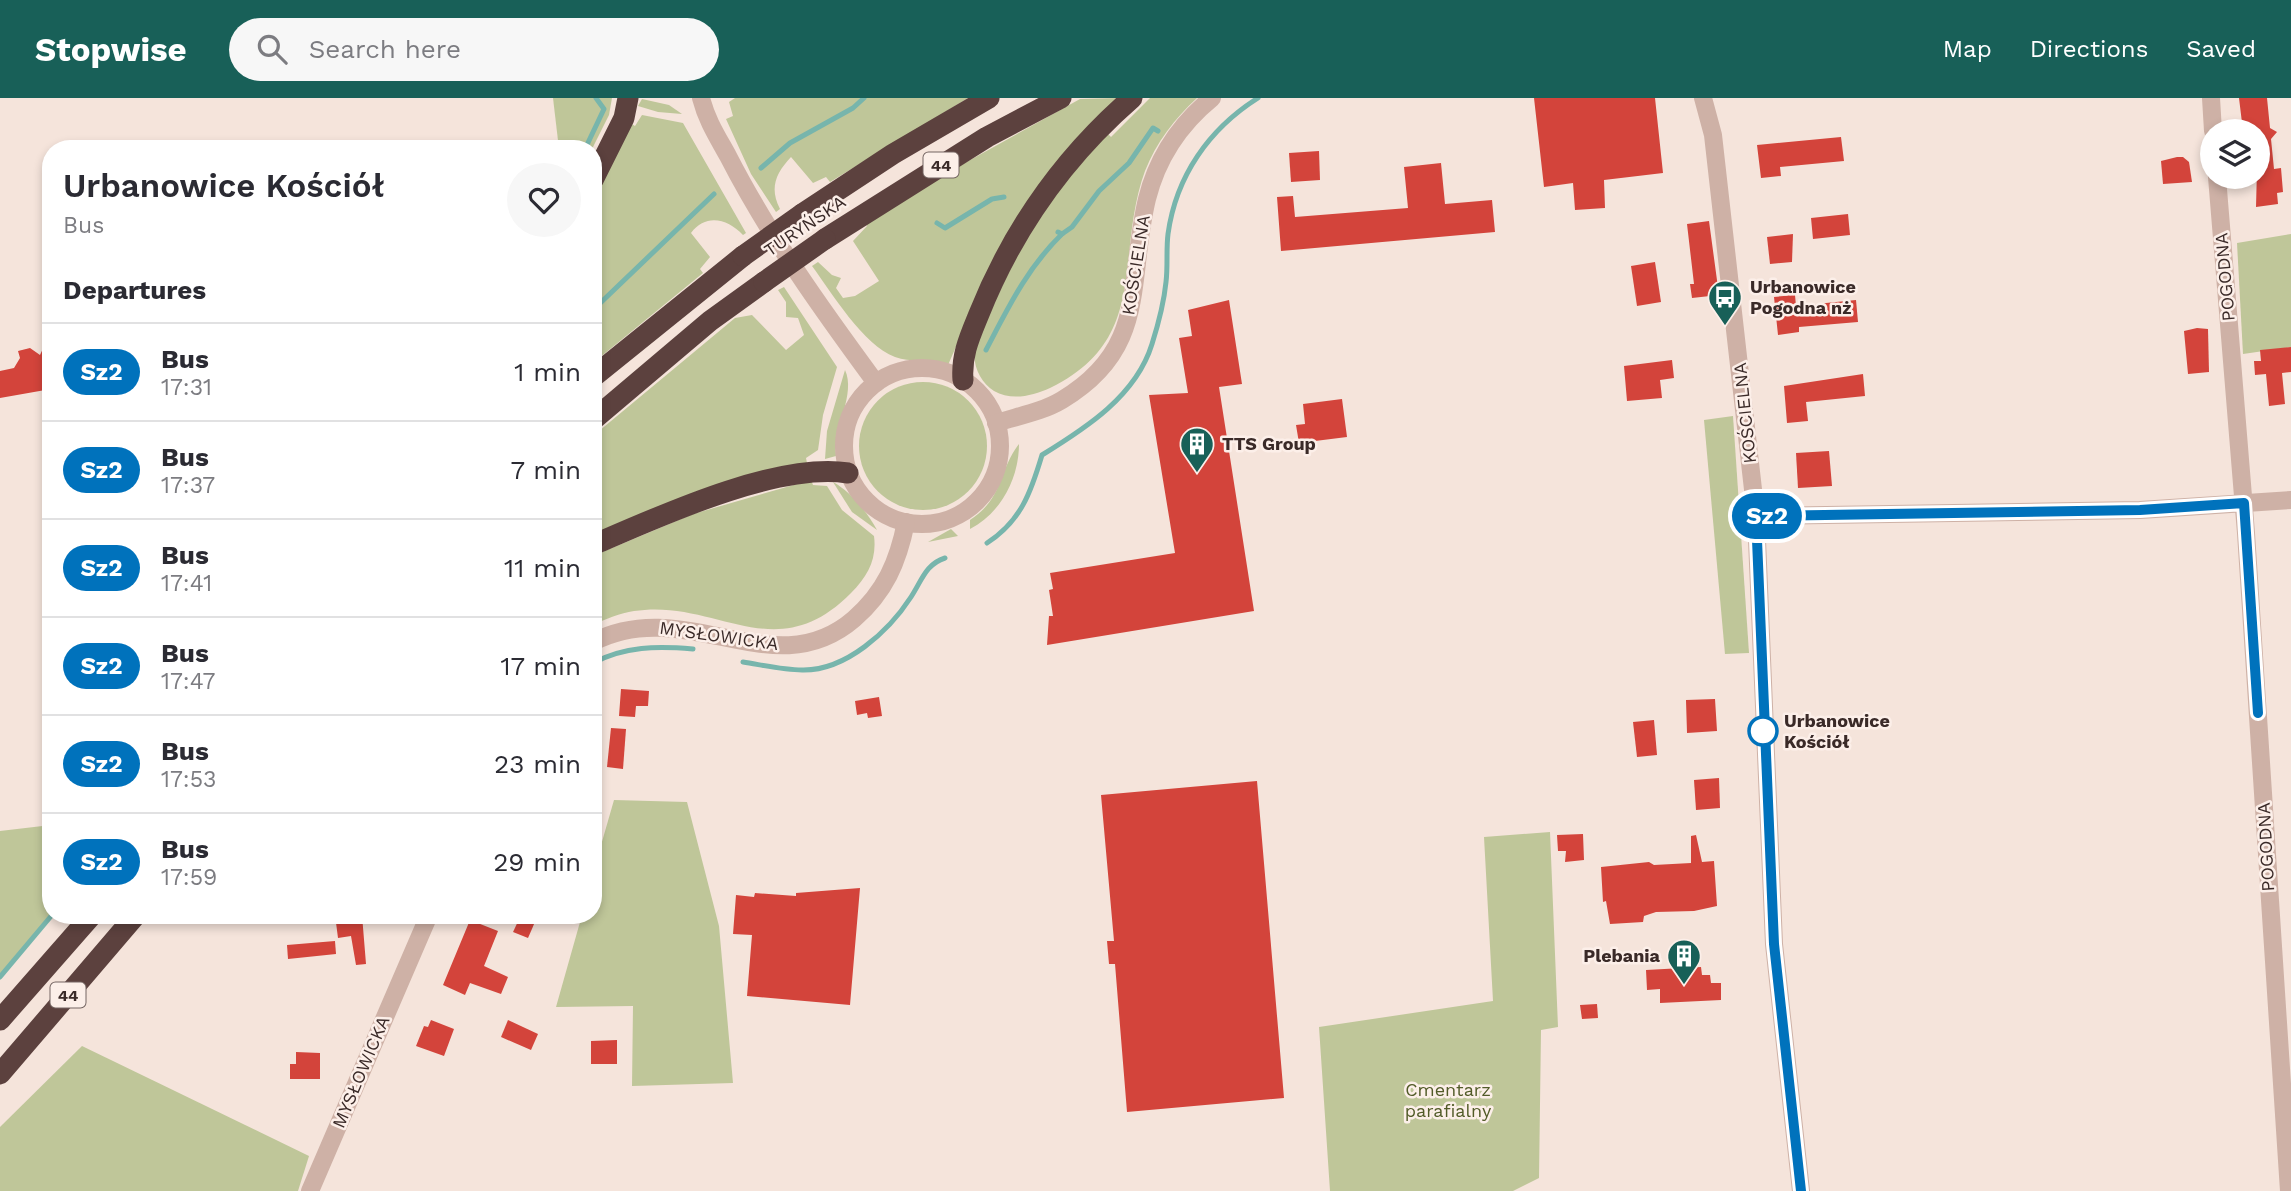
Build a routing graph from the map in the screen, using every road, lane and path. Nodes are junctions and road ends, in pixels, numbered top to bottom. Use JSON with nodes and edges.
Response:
{"nodes":[{"id":1,"x":628,"y":98,"type":"edge"},
{"id":2,"x":701,"y":98,"type":"edge"},
{"id":3,"x":989,"y":98,"type":"edge"},
{"id":4,"x":1061,"y":98,"type":"edge"},
{"id":5,"x":1132,"y":98,"type":"edge"},
{"id":6,"x":1212,"y":98,"type":"edge"},
{"id":7,"x":1703,"y":98,"type":"edge"},
{"id":8,"x":2211,"y":98,"type":"edge"},
{"id":9,"x":2212,"y":119,"type":"edge"},
{"id":10,"x":602,"y":162,"type":"edge"},
{"id":11,"x":2218,"y":189,"type":"edge"},
{"id":12,"x":602,"y":370,"type":"edge"},
{"id":13,"x":963,"y":380,"type":"junction"},
{"id":14,"x":876,"y":383,"type":"junction"},
{"id":15,"x":602,"y":412,"type":"edge"},
{"id":16,"x":996,"y":423,"type":"junction"},
{"id":17,"x":848,"y":473,"type":"junction"},
{"id":18,"x":2291,"y":500,"type":"edge"},
{"id":19,"x":2244,"y":503,"type":"junction"},
{"id":20,"x":1756,"y":516,"type":"junction"},
{"id":21,"x":906,"y":522,"type":"junction"},
{"id":22,"x":602,"y":542,"type":"edge"},
{"id":23,"x":602,"y":639,"type":"edge"},
{"id":24,"x":84,"y":924,"type":"edge"},
{"id":25,"x":128,"y":924,"type":"edge"},
{"id":26,"x":425,"y":924,"type":"edge"},
{"id":27,"x":0,"y":1020,"type":"edge"},
{"id":28,"x":0,"y":1074,"type":"edge"},
{"id":29,"x":310,"y":1191,"type":"edge"},
{"id":30,"x":1801,"y":1191,"type":"edge"},
{"id":31,"x":2289,"y":1191,"type":"edge"}],
"edges":[{"from":1,"to":10,"type":"highway"},
{"from":2,"to":14,"type":"street"},
{"from":3,"to":12,"type":"highway","name":"TURYŃSKA","number":"44","bridge":true},
{"from":4,"to":15,"type":"highway","name":"TURYŃSKA","number":"44","bridge":true},
{"from":5,"to":13,"type":"highway"},
{"from":6,"to":16,"type":"street","name":"KOŚCIELNA"},
{"from":7,"to":20,"type":"street","name":"KOŚCIELNA"},
{"from":8,"to":9,"type":"street"},
{"from":11,"to":19,"type":"street","name":"POGODNA"},
{"from":13,"to":14,"type":"street"},
{"from":13,"to":16,"type":"street"},
{"from":14,"to":17,"type":"street"},
{"from":16,"to":21,"type":"street"},
{"from":17,"to":21,"type":"street"},
{"from":17,"to":22,"type":"highway"},
{"from":18,"to":19,"type":"street"},
{"from":19,"to":20,"type":"street"},
{"from":19,"to":31,"type":"street","name":"POGODNA"},
{"from":20,"to":30,"type":"street","name":"KOŚCIELNA"},
{"from":21,"to":23,"type":"street","name":"MYSŁOWICKA"},
{"from":24,"to":27,"type":"highway","number":"44"},
{"from":25,"to":28,"type":"highway","number":"44"},
{"from":26,"to":29,"type":"street","name":"MYSŁOWICKA"}]}
